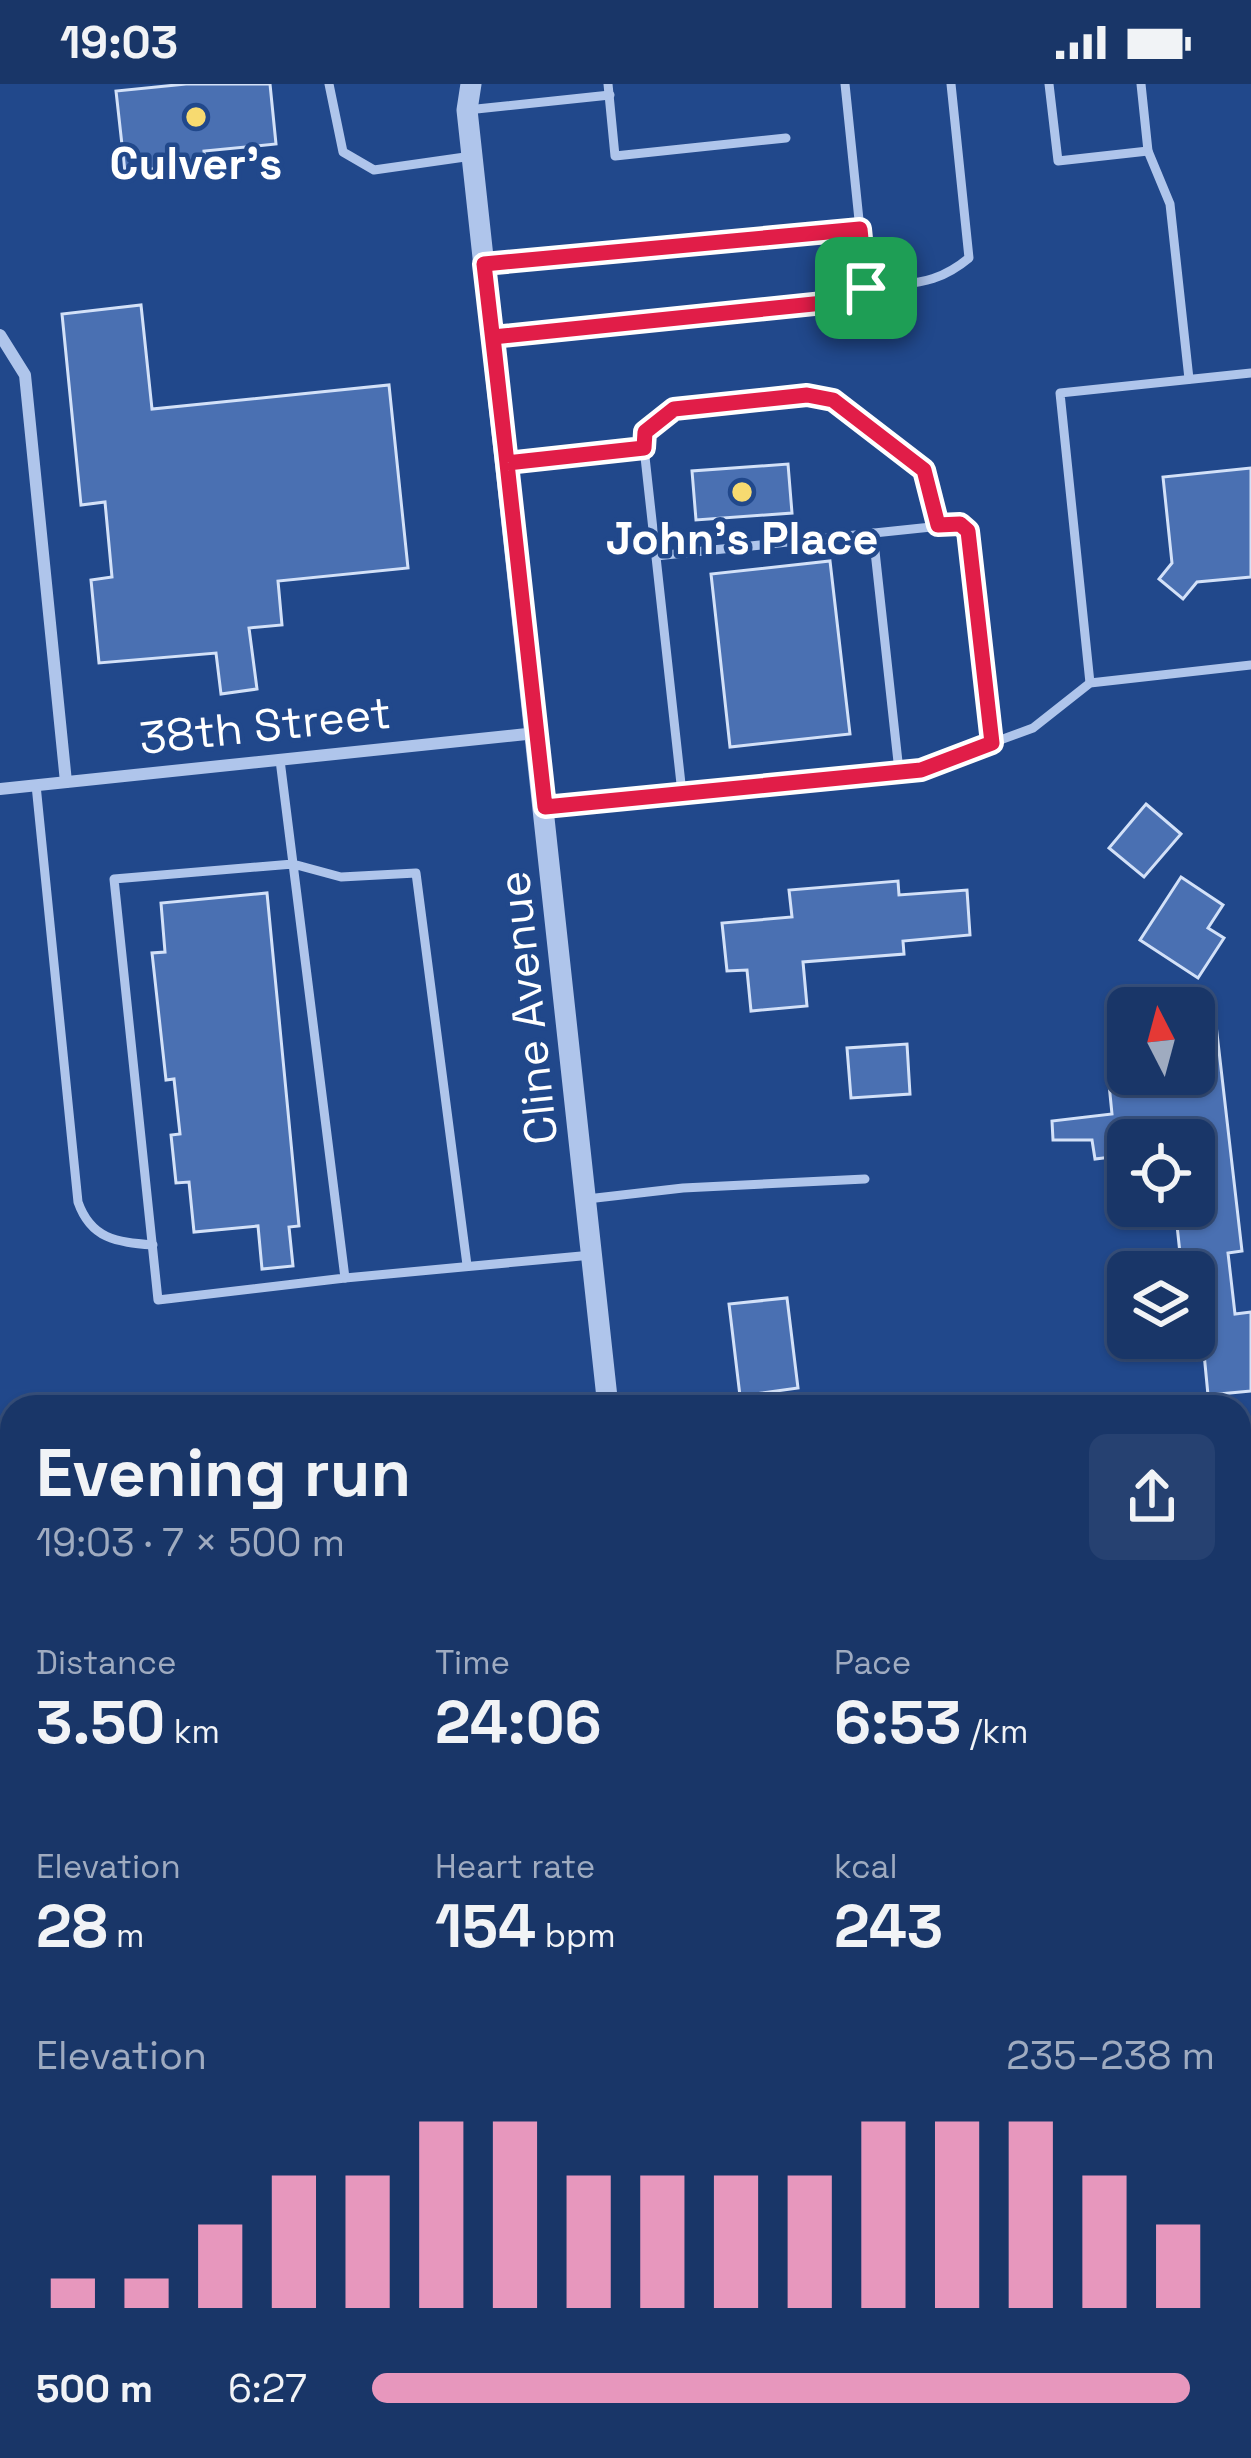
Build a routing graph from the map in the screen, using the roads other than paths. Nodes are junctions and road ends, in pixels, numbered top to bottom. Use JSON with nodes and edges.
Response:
{"nodes":[{"id":1,"x":329,"y":84,"type":"edge"},
{"id":2,"x":455,"y":84,"type":"edge"},
{"id":3,"x":471,"y":84,"type":"edge"},
{"id":4,"x":845,"y":84,"type":"edge"},
{"id":5,"x":951,"y":84,"type":"edge"},
{"id":6,"x":1049,"y":84,"type":"edge"},
{"id":7,"x":1141,"y":84,"type":"edge"},
{"id":8,"x":609,"y":89,"type":"edge"},
{"id":9,"x":467,"y":110,"type":"junction"},
{"id":10,"x":786,"y":138,"type":"dead end"},
{"id":11,"x":1148,"y":151,"type":"junction"},
{"id":12,"x":472,"y":156,"type":"junction"},
{"id":13,"x":860,"y":229,"type":"junction"},
{"id":14,"x":484,"y":264,"type":"junction"},
{"id":15,"x":866,"y":288,"type":"junction"},
{"id":16,"x":0,"y":334,"type":"edge"},
{"id":17,"x":493,"y":337,"type":"junction"},
{"id":18,"x":1251,"y":373,"type":"edge"},
{"id":19,"x":1190,"y":379,"type":"junction"},
{"id":20,"x":644,"y":448,"type":"junction"},
{"id":21,"x":507,"y":463,"type":"junction"},
{"id":22,"x":938,"y":525,"type":"junction"},
{"id":23,"x":873,"y":533,"type":"junction"},
{"id":24,"x":656,"y":556,"type":"junction"},
{"id":25,"x":1251,"y":665,"type":"edge"},
{"id":26,"x":1090,"y":682,"type":"junction"},
{"id":27,"x":537,"y":733,"type":"junction"},
{"id":28,"x":992,"y":743,"type":"junction"},
{"id":29,"x":280,"y":760,"type":"junction"},
{"id":30,"x":899,"y":771,"type":"junction"},
{"id":31,"x":66,"y":782,"type":"junction"},
{"id":32,"x":36,"y":785,"type":"junction"},
{"id":33,"x":0,"y":789,"type":"edge"},
{"id":34,"x":682,"y":793,"type":"junction"},
{"id":35,"x":545,"y":807,"type":"junction"},
{"id":36,"x":292,"y":864,"type":"junction"},
{"id":37,"x":865,"y":1179,"type":"dead end"},
{"id":38,"x":586,"y":1199,"type":"junction"},
{"id":39,"x":153,"y":1245,"type":"junction"},
{"id":40,"x":592,"y":1255,"type":"junction"},
{"id":41,"x":467,"y":1265,"type":"junction"},
{"id":42,"x":345,"y":1278,"type":"junction"},
{"id":43,"x":607,"y":1395,"type":"edge"}],
"edges":[{"from":1,"to":12,"type":"lane"},
{"from":2,"to":9,"type":"street","name":"Cline Avenue"},
{"from":3,"to":9,"type":"street","name":"Cline Avenue"},
{"from":4,"to":13,"type":"lane"},
{"from":5,"to":15,"type":"lane"},
{"from":6,"to":11,"type":"lane"},
{"from":7,"to":11,"type":"lane"},
{"from":8,"to":9,"type":"lane"},
{"from":8,"to":10,"type":"lane"},
{"from":9,"to":12,"type":"street","name":"Cline Avenue"},
{"from":11,"to":19,"type":"lane"},
{"from":12,"to":14,"type":"street","name":"Cline Avenue"},
{"from":13,"to":14,"type":"lane"},
{"from":13,"to":15,"type":"lane"},
{"from":14,"to":17,"type":"street","name":"Cline Avenue"},
{"from":15,"to":17,"type":"lane"},
{"from":16,"to":31,"type":"street"},
{"from":17,"to":21,"type":"street","name":"Cline Avenue"},
{"from":18,"to":19,"type":"lane"},
{"from":19,"to":26,"type":"lane"},
{"from":20,"to":21,"type":"lane"},
{"from":20,"to":22,"type":"lane"},
{"from":20,"to":24,"type":"lane"},
{"from":21,"to":27,"type":"street","name":"Cline Avenue"},
{"from":22,"to":23,"type":"lane"},
{"from":22,"to":28,"type":"lane"},
{"from":23,"to":24,"type":"lane"},
{"from":23,"to":30,"type":"lane"},
{"from":24,"to":34,"type":"lane"},
{"from":25,"to":26,"type":"lane"},
{"from":26,"to":28,"type":"lane"},
{"from":27,"to":29,"type":"street","name":"38th Street"},
{"from":27,"to":35,"type":"street","name":"Cline Avenue"},
{"from":28,"to":30,"type":"lane"},
{"from":29,"to":31,"type":"street","name":"38th Street"},
{"from":29,"to":36,"type":"lane"},
{"from":30,"to":34,"type":"lane"},
{"from":31,"to":32,"type":"street","name":"38th Street"},
{"from":32,"to":33,"type":"street","name":"38th Street"},
{"from":32,"to":39,"type":"lane"},
{"from":34,"to":35,"type":"lane"},
{"from":35,"to":38,"type":"street","name":"Cline Avenue"},
{"from":36,"to":39,"type":"lane"},
{"from":36,"to":41,"type":"lane"},
{"from":36,"to":42,"type":"lane"},
{"from":37,"to":38,"type":"lane"},
{"from":38,"to":40,"type":"street","name":"Cline Avenue"},
{"from":39,"to":42,"type":"lane"},
{"from":40,"to":41,"type":"lane"},
{"from":40,"to":43,"type":"street","name":"Cline Avenue"},
{"from":41,"to":42,"type":"lane"}]}
